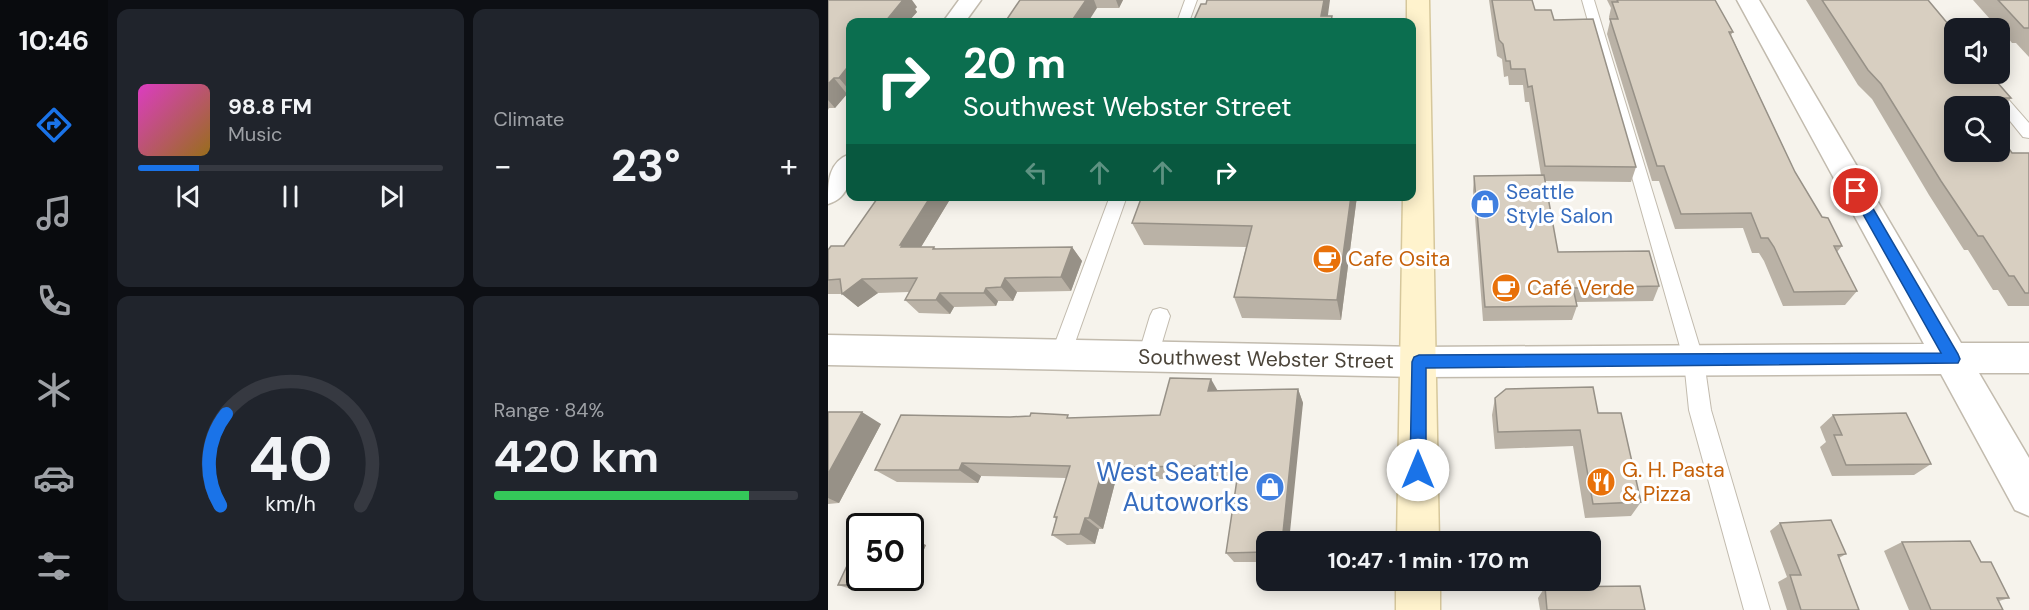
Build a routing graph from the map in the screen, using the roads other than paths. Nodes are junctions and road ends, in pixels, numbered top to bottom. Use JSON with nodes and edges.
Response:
{"nodes":[{"id":1,"x":970,"y":0,"type":"edge"},
{"id":2,"x":1191,"y":0,"type":"edge"},
{"id":3,"x":1418,"y":0,"type":"edge"},
{"id":4,"x":1587,"y":0,"type":"edge"},
{"id":5,"x":1748,"y":0,"type":"edge"},
{"id":6,"x":957,"y":18,"type":"edge"},
{"id":7,"x":1184,"y":18,"type":"edge"},
{"id":8,"x":1987,"y":84,"type":"edge"},
{"id":9,"x":2029,"y":133,"type":"edge"},
{"id":10,"x":846,"y":169,"type":"edge"},
{"id":11,"x":828,"y":194,"type":"edge"},
{"id":12,"x":1117,"y":201,"type":"edge"},
{"id":13,"x":1160,"y":316,"type":"dead end"},
{"id":14,"x":828,"y":350,"type":"edge"},
{"id":15,"x":1061,"y":354,"type":"junction"},
{"id":16,"x":1148,"y":356,"type":"junction"},
{"id":17,"x":2029,"y":358,"type":"edge"},
{"id":18,"x":1952,"y":359,"type":"junction"},
{"id":19,"x":1694,"y":361,"type":"junction"},
{"id":20,"x":1419,"y":362,"type":"junction"},
{"id":21,"x":2029,"y":496,"type":"edge"},
{"id":22,"x":1418,"y":531,"type":"edge"},
{"id":23,"x":1418,"y":591,"type":"edge"},
{"id":24,"x":1418,"y":610,"type":"edge"},
{"id":25,"x":1757,"y":610,"type":"edge"}],
"edges":[{"from":1,"to":6,"type":"street"},
{"from":2,"to":7,"type":"lane"},
{"from":3,"to":20,"type":"main road"},
{"from":4,"to":19,"type":"lane"},
{"from":5,"to":18,"type":"street"},
{"from":8,"to":9,"type":"lane"},
{"from":10,"to":11,"type":"street"},
{"from":12,"to":15,"type":"lane"},
{"from":13,"to":16,"type":"lane"},
{"from":14,"to":15,"type":"street","name":"Southwest Webster Street"},
{"from":15,"to":16,"type":"street","name":"Southwest Webster Street"},
{"from":16,"to":20,"type":"street","name":"Southwest Webster Street"},
{"from":17,"to":18,"type":"street","name":"Southwest Webster Street"},
{"from":18,"to":19,"type":"street","name":"Southwest Webster Street"},
{"from":18,"to":21,"type":"street"},
{"from":19,"to":20,"type":"street","name":"Southwest Webster Street"},
{"from":19,"to":25,"type":"lane"},
{"from":20,"to":22,"type":"main road"},
{"from":23,"to":24,"type":"main road"}]}
